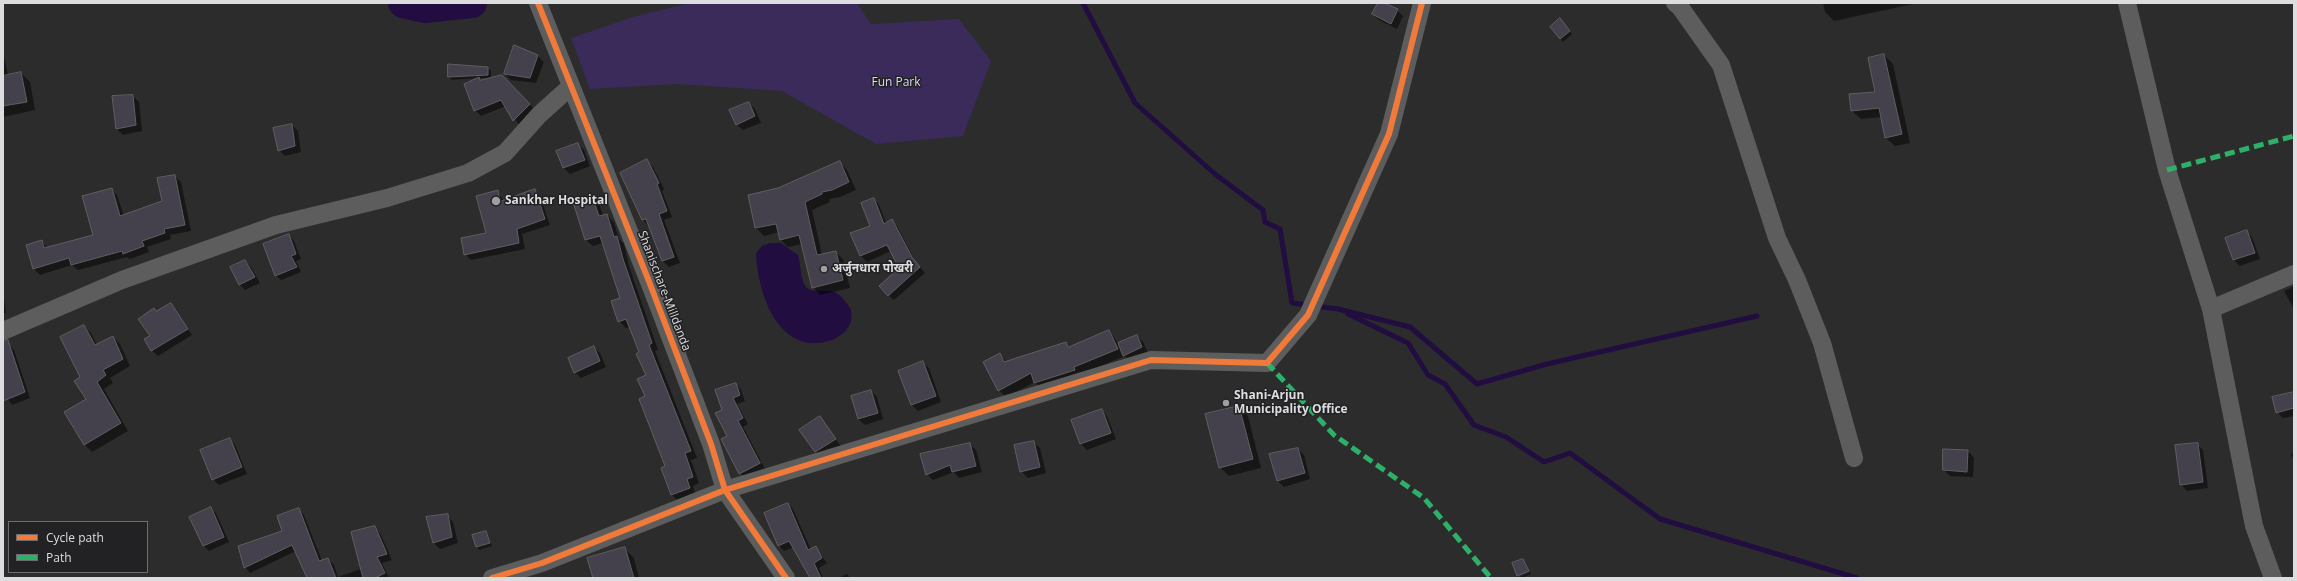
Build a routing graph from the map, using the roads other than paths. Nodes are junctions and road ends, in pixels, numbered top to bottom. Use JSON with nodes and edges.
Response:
{"nodes":[{"id":1,"x":538,"y":3,"type":"edge"},
{"id":2,"x":1422,"y":3,"type":"edge"},
{"id":3,"x":1675,"y":3,"type":"edge"},
{"id":4,"x":2127,"y":3,"type":"edge"},
{"id":5,"x":570,"y":88,"type":"junction"},
{"id":6,"x":2294,"y":274,"type":"edge"},
{"id":7,"x":2211,"y":309,"type":"junction"},
{"id":8,"x":3,"y":331,"type":"edge"},
{"id":9,"x":1854,"y":458,"type":"dead end"},
{"id":10,"x":725,"y":490,"type":"junction"},
{"id":11,"x":545,"y":570,"type":"edge"},
{"id":12,"x":492,"y":578,"type":"edge"},
{"id":13,"x":786,"y":578,"type":"edge"},
{"id":14,"x":2273,"y":578,"type":"edge"}],
"edges":[{"from":1,"to":5,"type":"street","name":"Shanischare-Milldanda"},
{"from":2,"to":10,"type":"street"},
{"from":3,"to":9,"type":"street"},
{"from":4,"to":7,"type":"street"},
{"from":5,"to":8,"type":"street"},
{"from":5,"to":10,"type":"street","name":"Shanischare-Milldanda"},
{"from":6,"to":7,"type":"street"},
{"from":7,"to":14,"type":"street"},
{"from":10,"to":11,"type":"street"},
{"from":10,"to":13,"type":"street","name":"Shanischare-Milldanda"},
{"from":11,"to":12,"type":"street"}]}
